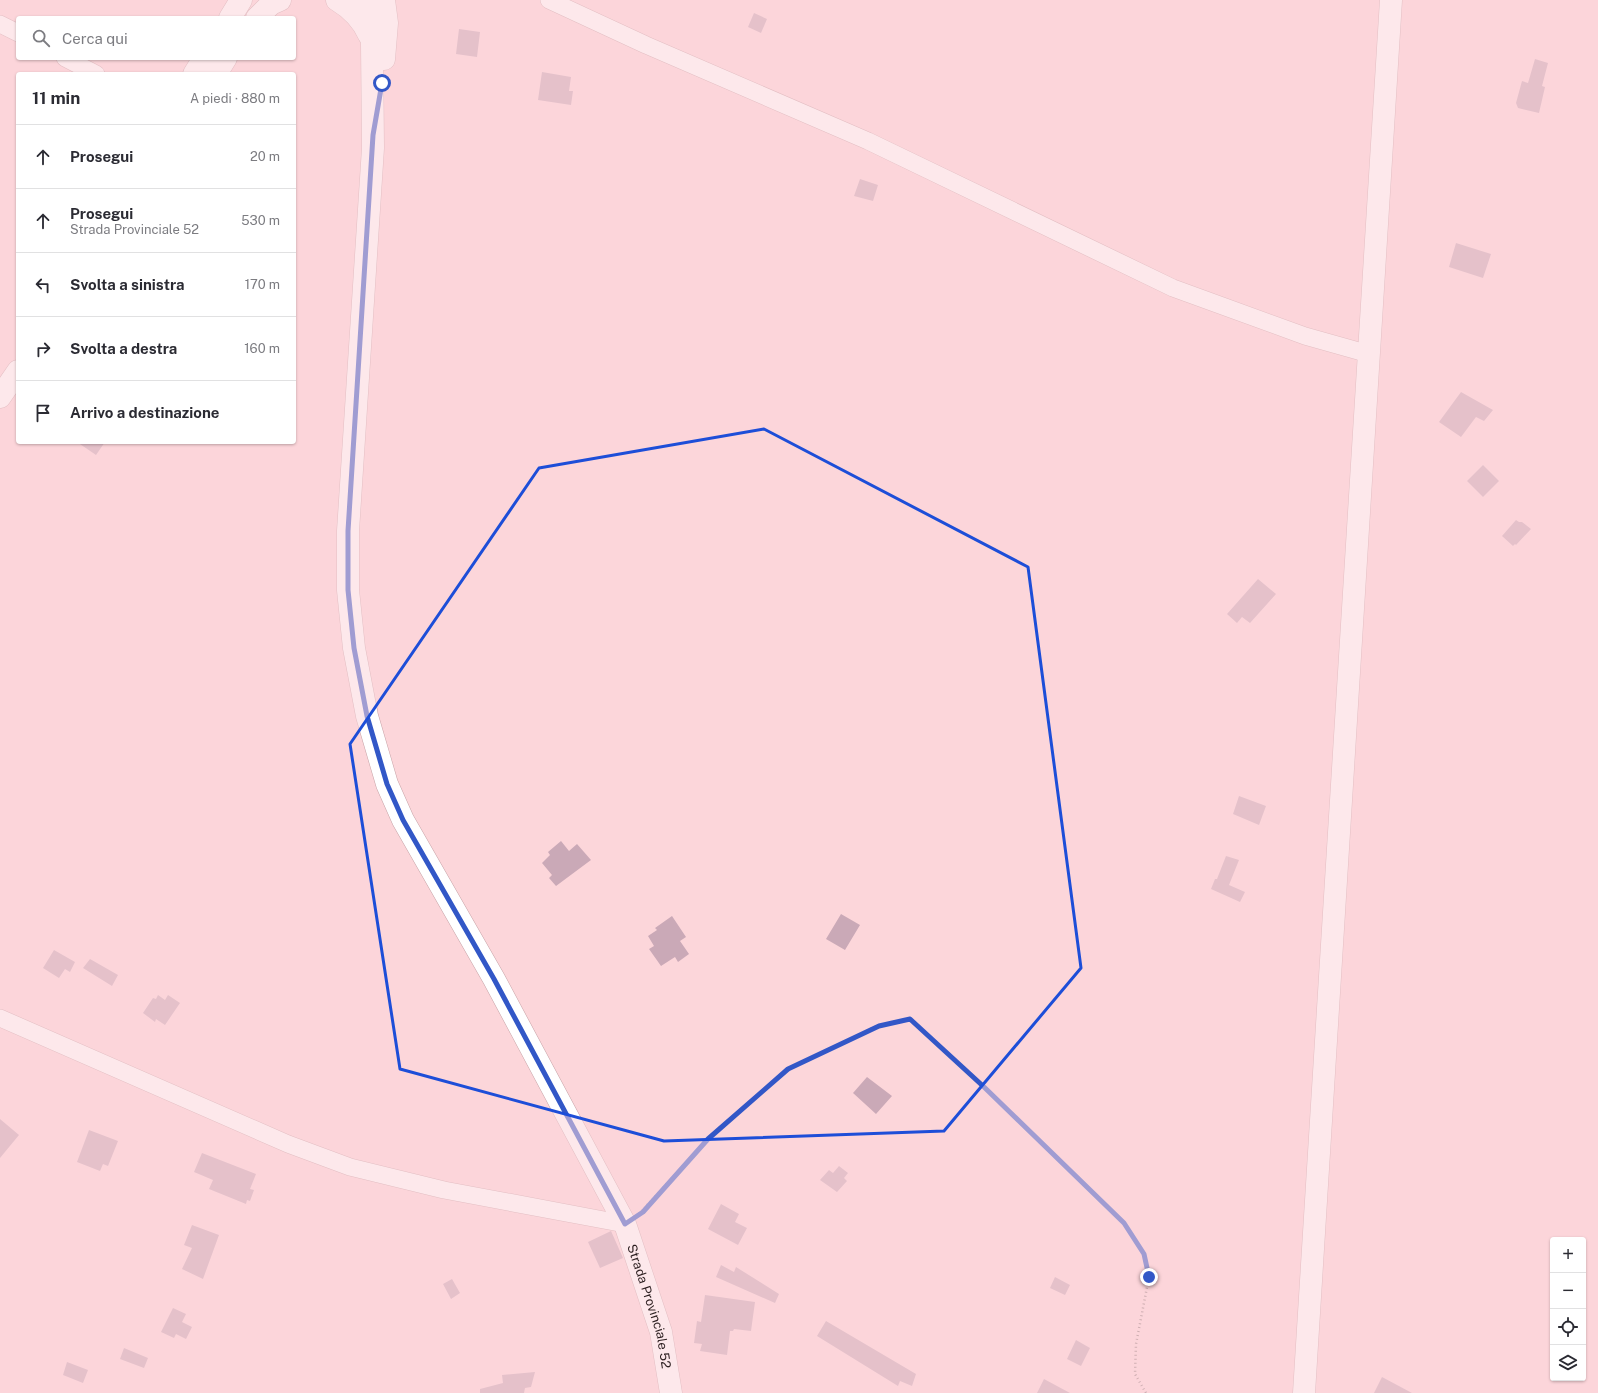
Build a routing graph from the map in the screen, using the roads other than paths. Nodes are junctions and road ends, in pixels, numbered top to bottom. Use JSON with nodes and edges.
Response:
{"nodes":[{"id":1,"x":241,"y":0,"type":"edge"},
{"id":2,"x":262,"y":0,"type":"edge"},
{"id":3,"x":280,"y":0,"type":"edge"},
{"id":4,"x":337,"y":0,"type":"edge"},
{"id":5,"x":367,"y":0,"type":"edge"},
{"id":6,"x":384,"y":0,"type":"edge"},
{"id":7,"x":388,"y":0,"type":"edge"},
{"id":8,"x":549,"y":0,"type":"edge"},
{"id":9,"x":1391,"y":0,"type":"edge"},
{"id":10,"x":231,"y":16,"type":"edge"},
{"id":11,"x":251,"y":16,"type":"edge"},
{"id":12,"x":259,"y":16,"type":"edge"},
{"id":13,"x":387,"y":23,"type":"junction"},
{"id":14,"x":0,"y":24,"type":"edge"},
{"id":15,"x":16,"y":32,"type":"edge"},
{"id":16,"x":372,"y":44,"type":"junction"},
{"id":17,"x":69,"y":60,"type":"edge"},
{"id":18,"x":203,"y":60,"type":"edge"},
{"id":19,"x":225,"y":60,"type":"edge"},
{"id":20,"x":92,"y":72,"type":"edge"},
{"id":21,"x":195,"y":72,"type":"edge"},
{"id":22,"x":217,"y":72,"type":"edge"},
{"id":23,"x":373,"y":135,"type":"junction"},
{"id":24,"x":1369,"y":354,"type":"junction"},
{"id":25,"x":16,"y":374,"type":"edge"},
{"id":26,"x":0,"y":397,"type":"edge"},
{"id":27,"x":0,"y":1018,"type":"edge"},
{"id":28,"x":625,"y":1224,"type":"junction"},
{"id":29,"x":671,"y":1393,"type":"edge"},
{"id":30,"x":1304,"y":1393,"type":"edge"}],
"edges":[{"from":1,"to":10,"type":"main road"},
{"from":2,"to":11,"type":"main road"},
{"from":3,"to":12,"type":"main road"},
{"from":4,"to":16,"type":"main road"},
{"from":5,"to":16,"type":"main road"},
{"from":6,"to":13,"type":"main road"},
{"from":7,"to":13,"type":"main road"},
{"from":8,"to":24,"type":"street"},
{"from":9,"to":24,"type":"main road"},
{"from":13,"to":23,"type":"main road"},
{"from":14,"to":15,"type":"street"},
{"from":16,"to":23,"type":"main road"},
{"from":17,"to":20,"type":"street"},
{"from":18,"to":21,"type":"main road"},
{"from":19,"to":22,"type":"main road"},
{"from":23,"to":28,"type":"main road","name":"Strada Provinciale 52"},
{"from":24,"to":30,"type":"main road"},
{"from":25,"to":26,"type":"main road"},
{"from":27,"to":28,"type":"street"},
{"from":28,"to":29,"type":"main road","name":"Strada Provinciale 52"}]}
